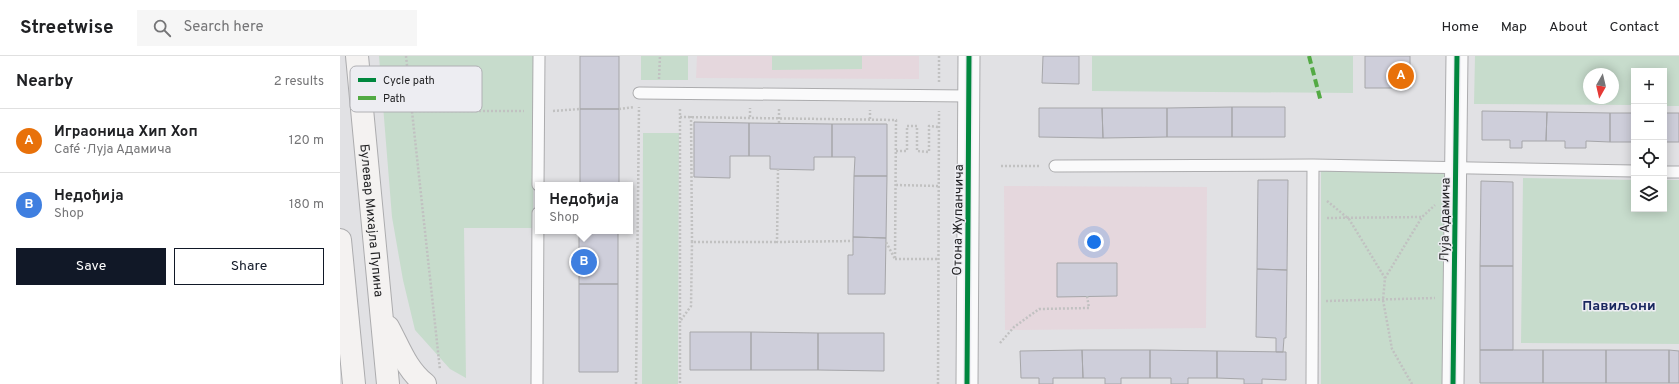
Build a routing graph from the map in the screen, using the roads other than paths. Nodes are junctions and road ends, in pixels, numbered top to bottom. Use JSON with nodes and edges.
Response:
{"nodes":[{"id":1,"x":357,"y":56,"type":"edge"},
{"id":2,"x":539,"y":56,"type":"edge"},
{"id":3,"x":969,"y":56,"type":"edge"},
{"id":4,"x":1457,"y":56,"type":"edge"},
{"id":5,"x":358,"y":66,"type":"edge"},
{"id":6,"x":639,"y":94,"type":"dead end"},
{"id":7,"x":969,"y":96,"type":"junction"},
{"id":8,"x":362,"y":112,"type":"edge"},
{"id":9,"x":1312,"y":165,"type":"junction"},
{"id":10,"x":1055,"y":166,"type":"road end"},
{"id":11,"x":1456,"y":167,"type":"junction"},
{"id":12,"x":1631,"y":171,"type":"edge"},
{"id":13,"x":1667,"y":172,"type":"edge"},
{"id":14,"x":1679,"y":172,"type":"edge"},
{"id":15,"x":538,"y":182,"type":"edge"},
{"id":16,"x":538,"y":234,"type":"edge"},
{"id":17,"x":340,"y":240,"type":"edge"},
{"id":18,"x":382,"y":314,"type":"junction"},
{"id":19,"x":348,"y":317,"type":"junction"},
{"id":20,"x":340,"y":344,"type":"edge"},
{"id":21,"x":432,"y":380,"type":"edge"},
{"id":22,"x":354,"y":384,"type":"edge"},
{"id":23,"x":388,"y":384,"type":"edge"},
{"id":24,"x":537,"y":384,"type":"edge"},
{"id":25,"x":967,"y":384,"type":"edge"},
{"id":26,"x":1312,"y":384,"type":"edge"},
{"id":27,"x":1453,"y":384,"type":"edge"}],
"edges":[{"from":1,"to":5,"type":"main road","name":"Булевар Михајла Пупина"},
{"from":2,"to":15,"type":"lane"},
{"from":3,"to":7,"type":"street","name":"Отона Жупанчича"},
{"from":4,"to":11,"type":"street","name":"Луја Адамича"},
{"from":6,"to":7,"type":"lane"},
{"from":7,"to":25,"type":"street","name":"Отона Жупанчича"},
{"from":8,"to":18,"type":"main road","name":"Булевар Михајла Пупина"},
{"from":9,"to":10,"type":"lane"},
{"from":9,"to":11,"type":"lane","name":"Луја Адамича"},
{"from":9,"to":26,"type":"lane"},
{"from":11,"to":12,"type":"lane","name":"Луја Адамича"},
{"from":11,"to":27,"type":"street","name":"Луја Адамича"},
{"from":13,"to":14,"type":"lane"},
{"from":16,"to":24,"type":"lane"},
{"from":17,"to":19,"type":"main road"},
{"from":18,"to":21,"type":"main road"},
{"from":18,"to":23,"type":"main road","name":"Булевар Михајла Пупина"},
{"from":19,"to":20,"type":"main road"},
{"from":19,"to":22,"type":"main road"}]}
